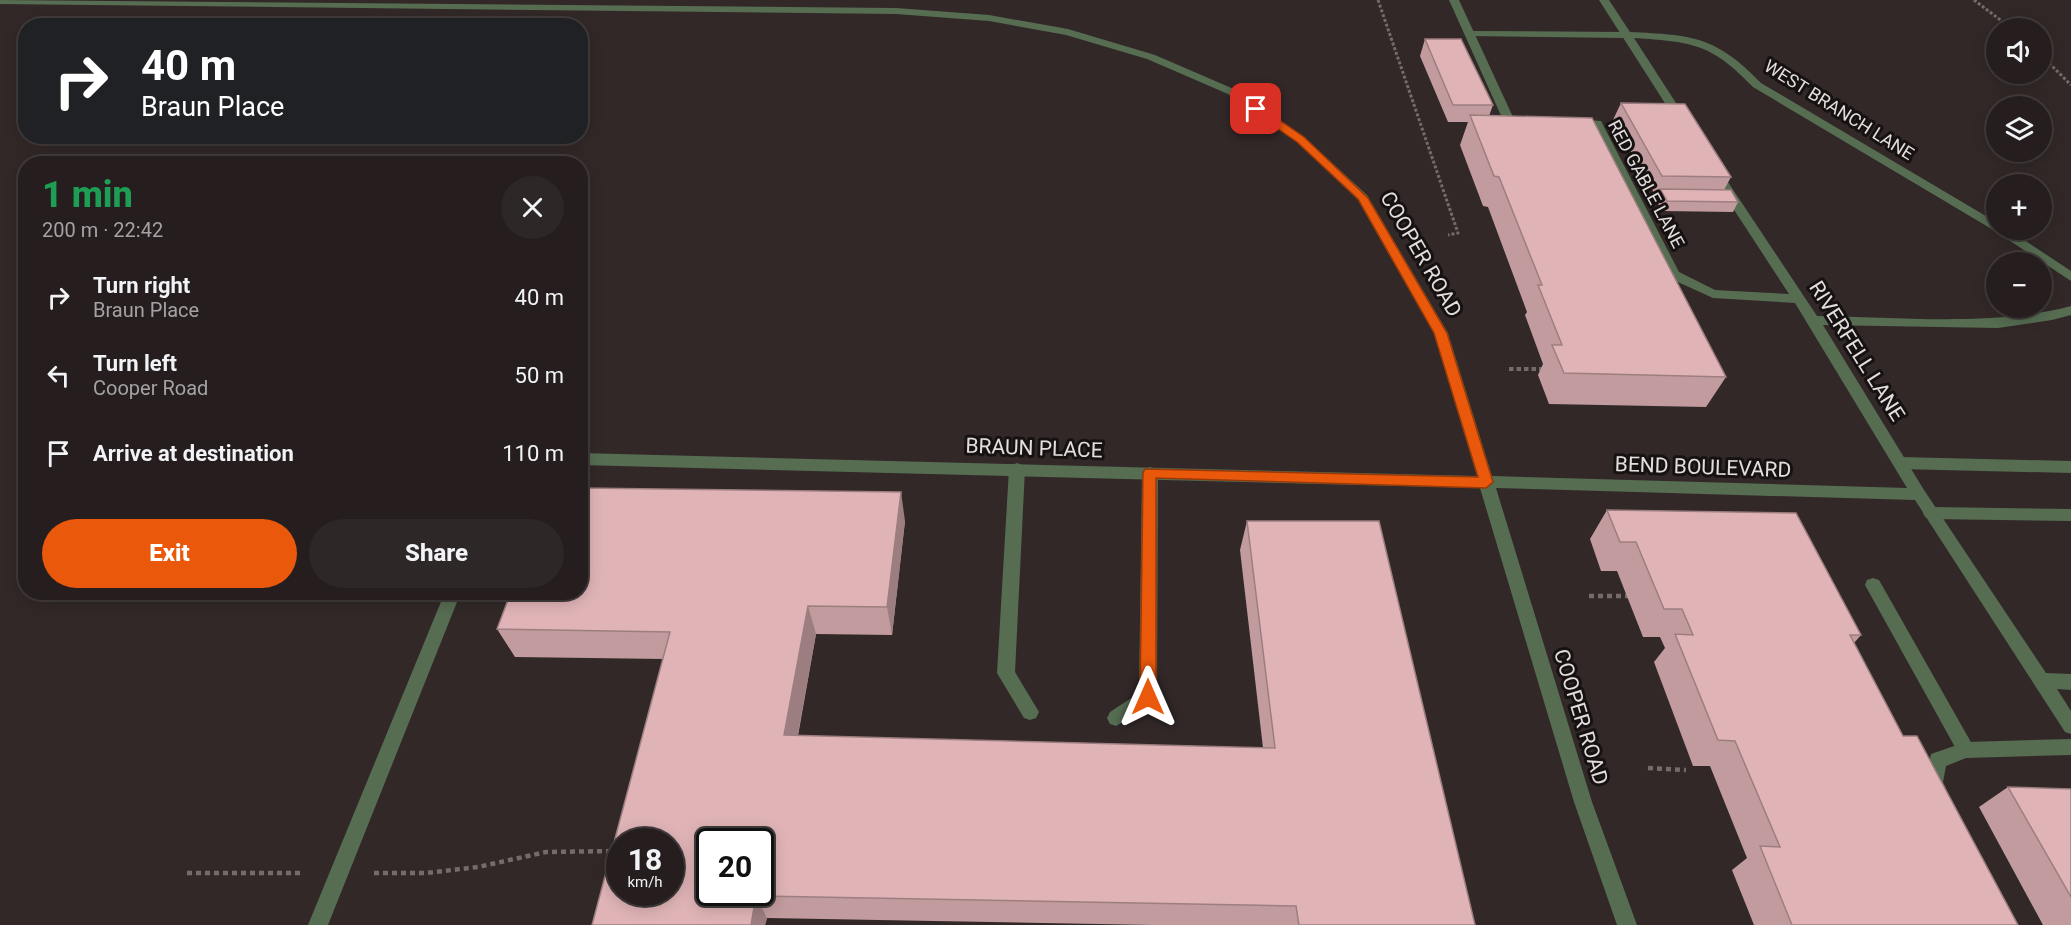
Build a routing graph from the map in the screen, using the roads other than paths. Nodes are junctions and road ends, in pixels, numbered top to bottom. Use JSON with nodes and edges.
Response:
{"nodes":[{"id":1,"x":1454,"y":0,"type":"edge"},
{"id":2,"x":1604,"y":0,"type":"edge"},
{"id":3,"x":0,"y":1,"type":"edge"},
{"id":4,"x":93,"y":1,"type":"edge"},
{"id":5,"x":1469,"y":34,"type":"junction"},
{"id":6,"x":1625,"y":35,"type":"junction"},
{"id":7,"x":1531,"y":121,"type":"edge"},
{"id":8,"x":1564,"y":122,"type":"edge"},
{"id":9,"x":1690,"y":133,"type":"edge"},
{"id":10,"x":1709,"y":162,"type":"edge"},
{"id":11,"x":1986,"y":221,"type":"edge"},
{"id":12,"x":2016,"y":240,"type":"edge"},
{"id":13,"x":2071,"y":277,"type":"edge"},
{"id":14,"x":1799,"y":299,"type":"junction"},
{"id":15,"x":2071,"y":310,"type":"edge"},
{"id":16,"x":1813,"y":320,"type":"junction"},
{"id":17,"x":588,"y":459,"type":"edge"},
{"id":18,"x":1900,"y":463,"type":"junction"},
{"id":19,"x":2071,"y":467,"type":"edge"},
{"id":20,"x":1017,"y":469,"type":"junction"},
{"id":21,"x":1150,"y":473,"type":"junction"},
{"id":22,"x":1486,"y":482,"type":"junction"},
{"id":23,"x":1919,"y":494,"type":"junction"},
{"id":24,"x":1931,"y":513,"type":"junction"},
{"id":25,"x":2071,"y":515,"type":"edge"},
{"id":26,"x":1874,"y":585,"type":"dead end"},
{"id":27,"x":450,"y":600,"type":"edge"},
{"id":28,"x":2042,"y":681,"type":"junction"},
{"id":29,"x":2071,"y":682,"type":"edge"},
{"id":30,"x":1030,"y":712,"type":"dead end"},
{"id":31,"x":1116,"y":718,"type":"dead end"},
{"id":32,"x":2071,"y":726,"type":"edge"},
{"id":33,"x":2071,"y":747,"type":"edge"},
{"id":34,"x":1966,"y":750,"type":"junction"},
{"id":35,"x":1945,"y":803,"type":"edge"},
{"id":36,"x":318,"y":925,"type":"edge"},
{"id":37,"x":1627,"y":925,"type":"edge"}],
"edges":[{"from":1,"to":5,"type":"street"},
{"from":2,"to":6,"type":"street"},
{"from":3,"to":4,"type":"street","name":"COOPER ROAD"},
{"from":4,"to":22,"type":"street","name":"COOPER ROAD"},
{"from":5,"to":6,"type":"street","name":"WEST BRANCH LANE"},
{"from":5,"to":7,"type":"street"},
{"from":6,"to":9,"type":"street"},
{"from":6,"to":11,"type":"street","name":"WEST BRANCH LANE"},
{"from":8,"to":14,"type":"street","name":"RED GABLE LANE"},
{"from":10,"to":14,"type":"street","name":"RIVERFELL LANE"},
{"from":12,"to":13,"type":"street"},
{"from":14,"to":16,"type":"street","name":"RIVERFELL LANE"},
{"from":15,"to":16,"type":"street"},
{"from":16,"to":18,"type":"street","name":"RIVERFELL LANE"},
{"from":17,"to":20,"type":"street","name":"BRAUN PLACE"},
{"from":18,"to":19,"type":"street"},
{"from":18,"to":23,"type":"street","name":"RIVERFELL LANE"},
{"from":20,"to":21,"type":"street","name":"BRAUN PLACE"},
{"from":20,"to":30,"type":"street"},
{"from":21,"to":22,"type":"street","name":"BRAUN PLACE"},
{"from":21,"to":31,"type":"street"},
{"from":22,"to":23,"type":"street","name":"BEND BOULEVARD"},
{"from":22,"to":37,"type":"street","name":"COOPER ROAD"},
{"from":23,"to":24,"type":"street","name":"RIVERFELL LANE"},
{"from":24,"to":25,"type":"street"},
{"from":24,"to":28,"type":"street","name":"RIVERFELL LANE"},
{"from":26,"to":34,"type":"street"},
{"from":27,"to":36,"type":"street"},
{"from":28,"to":29,"type":"street"},
{"from":28,"to":32,"type":"street","name":"RIVERFELL LANE"},
{"from":33,"to":34,"type":"street"},
{"from":34,"to":35,"type":"street"}]}
